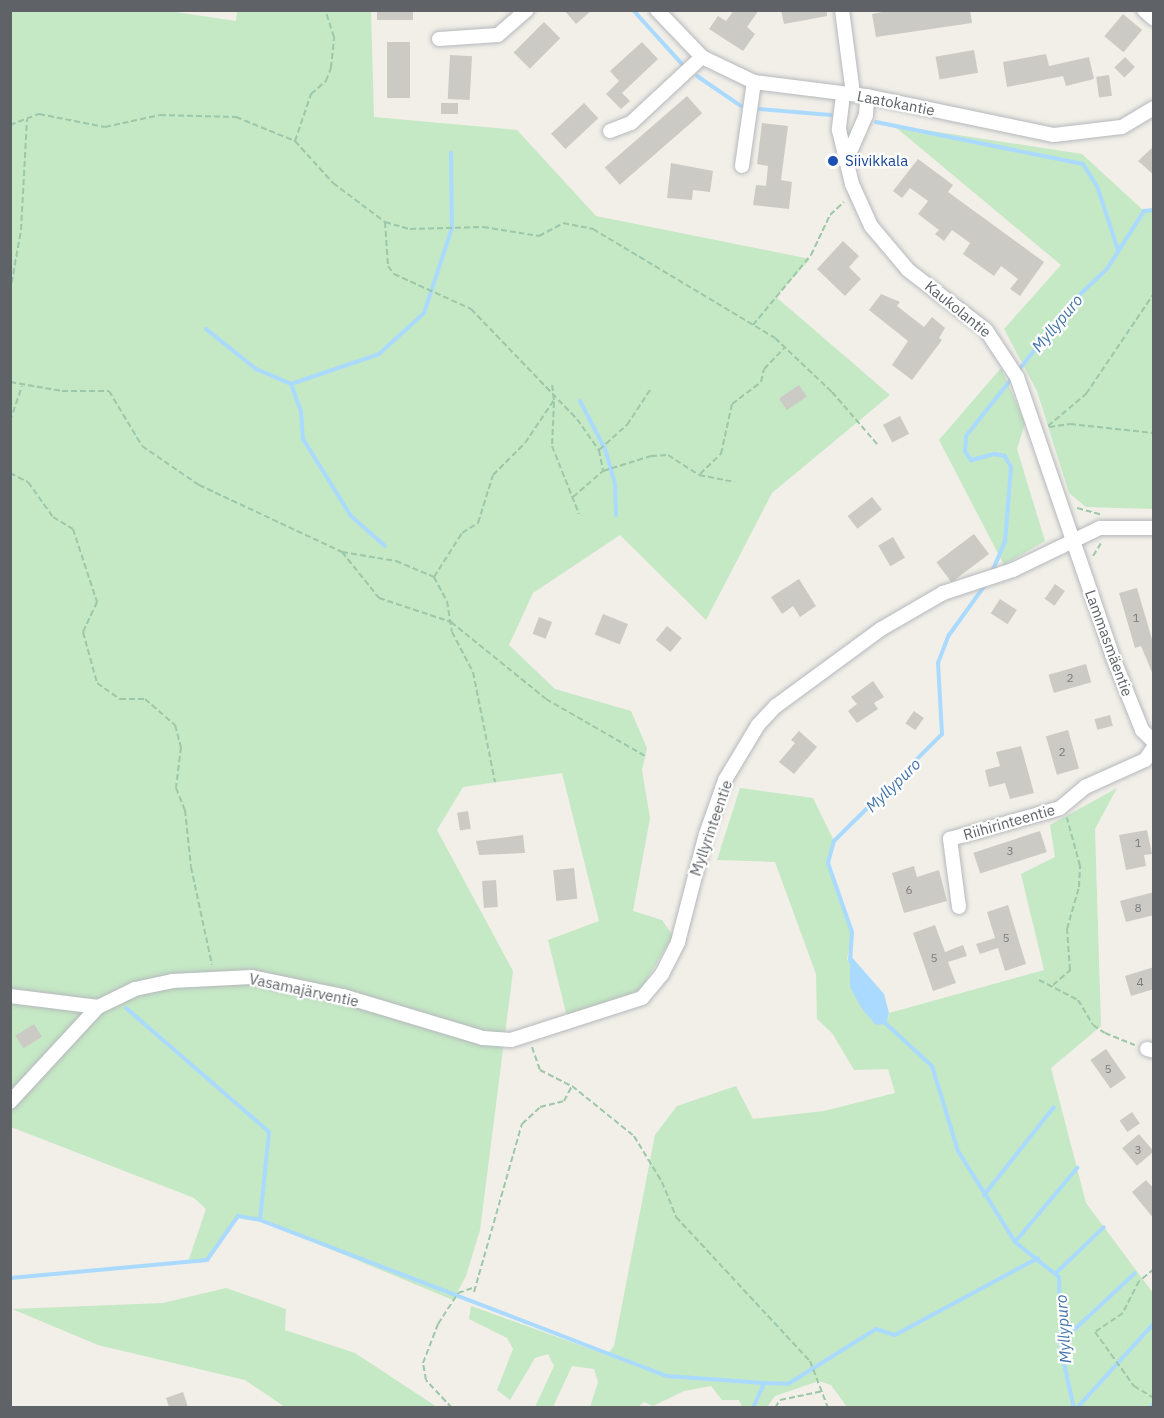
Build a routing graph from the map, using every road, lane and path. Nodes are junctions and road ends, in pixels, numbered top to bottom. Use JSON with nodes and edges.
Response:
{"nodes":[{"id":1,"x":324,"y":10,"type":"edge"},
{"id":2,"x":527,"y":10,"type":"edge"},
{"id":3,"x":657,"y":10,"type":"edge"},
{"id":4,"x":842,"y":10,"type":"edge"},
{"id":5,"x":1144,"y":10,"type":"edge"},
{"id":6,"x":1154,"y":19,"type":"edge"},
{"id":7,"x":439,"y":39,"type":"dead end"},
{"id":8,"x":702,"y":57,"type":"junction"},
{"id":9,"x":754,"y":82,"type":"junction"},
{"id":10,"x":848,"y":95,"type":"junction"},
{"id":11,"x":867,"y":96,"type":"junction"},
{"id":12,"x":1154,"y":108,"type":"edge"},
{"id":13,"x":27,"y":118,"type":"junction"},
{"id":14,"x":10,"y":125,"type":"edge"},
{"id":15,"x":610,"y":131,"type":"dead end"},
{"id":16,"x":295,"y":141,"type":"junction"},
{"id":17,"x":846,"y":161,"type":"junction"},
{"id":18,"x":742,"y":166,"type":"dead end"},
{"id":19,"x":858,"y":198,"type":"junction"},
{"id":20,"x":385,"y":222,"type":"junction"},
{"id":21,"x":10,"y":292,"type":"edge"},
{"id":22,"x":1154,"y":293,"type":"edge"},
{"id":23,"x":753,"y":325,"type":"junction"},
{"id":24,"x":784,"y":348,"type":"junction"},
{"id":25,"x":10,"y":382,"type":"edge"},
{"id":26,"x":552,"y":384,"type":"dead end"},
{"id":27,"x":22,"y":386,"type":"junction"},
{"id":28,"x":650,"y":390,"type":"dead end"},
{"id":29,"x":554,"y":400,"type":"junction"},
{"id":30,"x":1042,"y":416,"type":"dead end"},
{"id":31,"x":10,"y":421,"type":"edge"},
{"id":32,"x":1046,"y":428,"type":"junction"},
{"id":33,"x":1154,"y":433,"type":"edge"},
{"id":34,"x":1049,"y":439,"type":"dead end"},
{"id":35,"x":877,"y":444,"type":"dead end"},
{"id":36,"x":599,"y":450,"type":"junction"},
{"id":37,"x":603,"y":471,"type":"junction"},
{"id":38,"x":10,"y":473,"type":"edge"},
{"id":39,"x":699,"y":475,"type":"junction"},
{"id":40,"x":734,"y":482,"type":"dead end"},
{"id":41,"x":573,"y":497,"type":"junction"},
{"id":42,"x":1071,"y":502,"type":"dead end"},
{"id":43,"x":579,"y":514,"type":"dead end"},
{"id":44,"x":1110,"y":515,"type":"dead end"},
{"id":45,"x":1099,"y":521,"type":"junction"},
{"id":46,"x":1154,"y":528,"type":"edge"},
{"id":47,"x":1073,"y":539,"type":"junction"},
{"id":48,"x":342,"y":552,"type":"junction"},
{"id":49,"x":1093,"y":561,"type":"dead end"},
{"id":50,"x":434,"y":577,"type":"junction"},
{"id":51,"x":451,"y":622,"type":"junction"},
{"id":52,"x":1154,"y":745,"type":"edge"},
{"id":53,"x":645,"y":756,"type":"dead end"},
{"id":54,"x":495,"y":782,"type":"dead end"},
{"id":55,"x":1065,"y":803,"type":"junction"},
{"id":56,"x":959,"y":907,"type":"dead end"},
{"id":57,"x":214,"y":977,"type":"junction"},
{"id":58,"x":1039,"y":980,"type":"dead end"},
{"id":59,"x":1053,"y":985,"type":"junction"},
{"id":60,"x":10,"y":996,"type":"edge"},
{"id":61,"x":98,"y":1007,"type":"junction"},
{"id":62,"x":530,"y":1037,"type":"junction"},
{"id":63,"x":1150,"y":1050,"type":"edge"},
{"id":64,"x":572,"y":1086,"type":"junction"},
{"id":65,"x":10,"y":1102,"type":"edge"},
{"id":66,"x":1154,"y":1269,"type":"edge"},
{"id":67,"x":476,"y":1287,"type":"junction"},
{"id":68,"x":474,"y":1292,"type":"dead end"},
{"id":69,"x":824,"y":1391,"type":"junction"},
{"id":70,"x":1154,"y":1398,"type":"edge"},
{"id":71,"x":452,"y":1407,"type":"edge"},
{"id":72,"x":775,"y":1407,"type":"edge"},
{"id":73,"x":828,"y":1407,"type":"edge"}],
"edges":[{"from":1,"to":16,"type":"path"},
{"from":2,"to":7,"type":"street"},
{"from":3,"to":8,"type":"street","name":"Laatokantie"},
{"from":4,"to":10,"type":"street","name":"Kaukolantie"},
{"from":5,"to":6,"type":"street"},
{"from":8,"to":9,"type":"street","name":"Laatokantie"},
{"from":8,"to":15,"type":"street"},
{"from":9,"to":10,"type":"street","name":"Laatokantie"},
{"from":9,"to":18,"type":"street"},
{"from":10,"to":11,"type":"street","name":"Laatokantie"},
{"from":10,"to":17,"type":"street","name":"Kaukolantie"},
{"from":11,"to":12,"type":"street","name":"Laatokantie"},
{"from":11,"to":17,"type":"street"},
{"from":13,"to":14,"type":"path"},
{"from":13,"to":16,"type":"path"},
{"from":13,"to":21,"type":"path"},
{"from":16,"to":20,"type":"path"},
{"from":17,"to":19,"type":"street","name":"Kaukolantie"},
{"from":19,"to":23,"type":"path"},
{"from":19,"to":47,"type":"street","name":"Kaukolantie"},
{"from":20,"to":23,"type":"path"},
{"from":20,"to":29,"type":"path"},
{"from":22,"to":32,"type":"path"},
{"from":23,"to":24,"type":"path"},
{"from":24,"to":35,"type":"path"},
{"from":24,"to":39,"type":"path"},
{"from":25,"to":27,"type":"path"},
{"from":26,"to":29,"type":"path"},
{"from":27,"to":31,"type":"path"},
{"from":27,"to":48,"type":"path"},
{"from":28,"to":36,"type":"path"},
{"from":29,"to":36,"type":"path"},
{"from":29,"to":41,"type":"path"},
{"from":29,"to":50,"type":"path"},
{"from":30,"to":32,"type":"path"},
{"from":32,"to":33,"type":"path"},
{"from":32,"to":34,"type":"path"},
{"from":36,"to":37,"type":"path"},
{"from":37,"to":39,"type":"path"},
{"from":37,"to":41,"type":"path"},
{"from":38,"to":57,"type":"path"},
{"from":39,"to":40,"type":"path"},
{"from":41,"to":43,"type":"path"},
{"from":42,"to":45,"type":"path"},
{"from":44,"to":45,"type":"path"},
{"from":45,"to":46,"type":"street"},
{"from":45,"to":47,"type":"street"},
{"from":45,"to":49,"type":"path"},
{"from":47,"to":52,"type":"street","name":"Lammasmäentie"},
{"from":47,"to":62,"type":"street","name":"Myllyrinteentie"},
{"from":48,"to":50,"type":"path"},
{"from":48,"to":51,"type":"path"},
{"from":50,"to":51,"type":"path"},
{"from":51,"to":53,"type":"path"},
{"from":51,"to":54,"type":"path"},
{"from":52,"to":55,"type":"street","name":"Riihirinteentie"},
{"from":55,"to":56,"type":"street","name":"Riihirinteentie"},
{"from":55,"to":59,"type":"path"},
{"from":57,"to":61,"type":"street","name":"Vasamajärventie"},
{"from":57,"to":62,"type":"street","name":"Vasamajärventie"},
{"from":58,"to":59,"type":"path"},
{"from":59,"to":63,"type":"path"},
{"from":60,"to":61,"type":"street"},
{"from":61,"to":65,"type":"street","name":"Vasamajärventie"},
{"from":62,"to":64,"type":"path"},
{"from":64,"to":67,"type":"path"},
{"from":64,"to":69,"type":"path"},
{"from":66,"to":70,"type":"path"},
{"from":67,"to":68,"type":"path"},
{"from":67,"to":71,"type":"path"},
{"from":69,"to":72,"type":"path"},
{"from":69,"to":73,"type":"path"}]}
